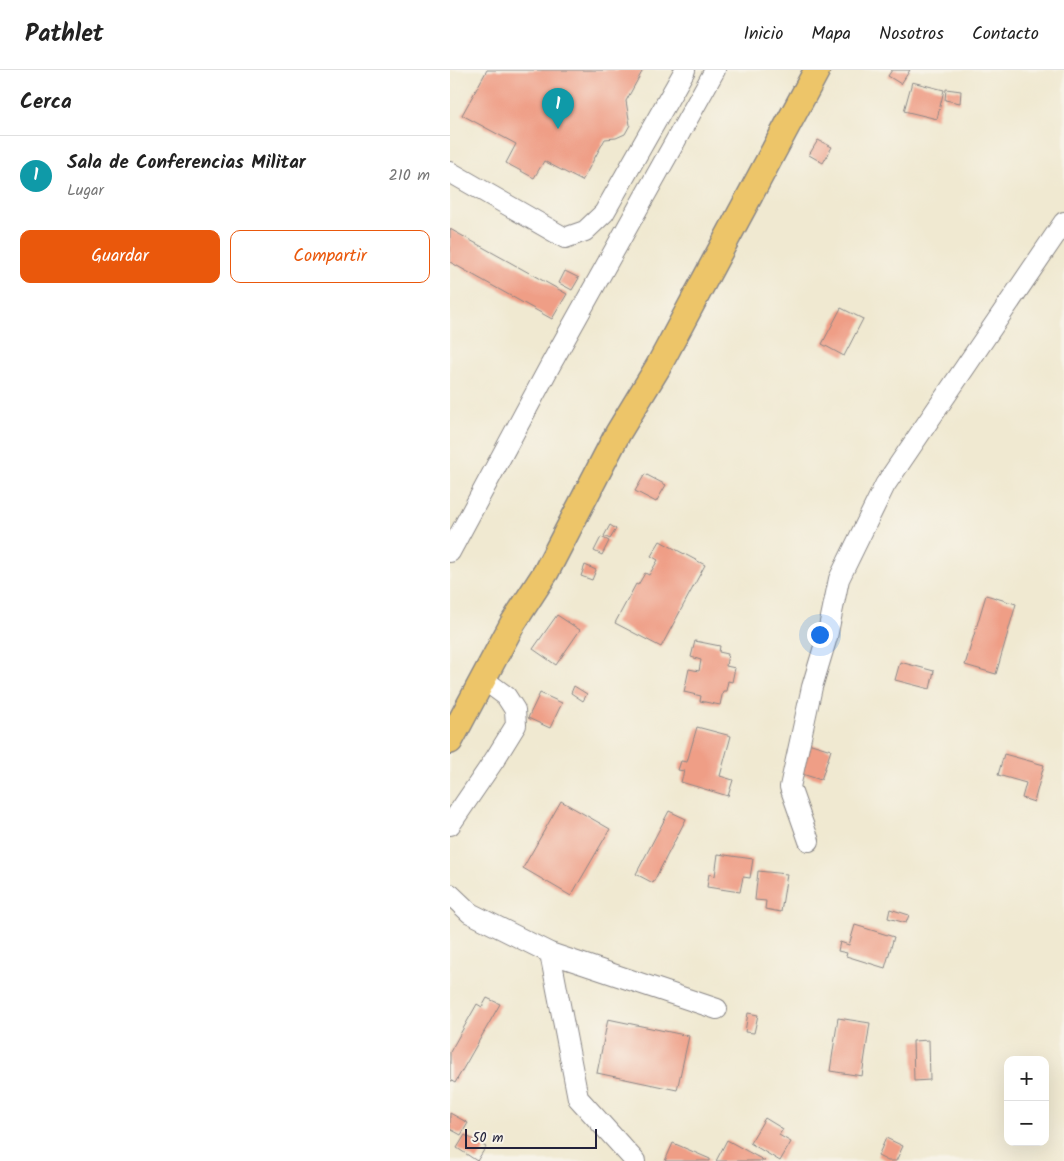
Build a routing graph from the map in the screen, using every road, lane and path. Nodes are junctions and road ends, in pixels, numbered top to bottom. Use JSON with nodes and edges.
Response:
{"nodes":[{"id":1,"x":685,"y":70,"type":"edge"},
{"id":2,"x":715,"y":70,"type":"edge"},
{"id":3,"x":818,"y":70,"type":"edge"},
{"id":4,"x":450,"y":172,"type":"edge"},
{"id":5,"x":1064,"y":222,"type":"edge"},
{"id":6,"x":450,"y":552,"type":"edge"},
{"id":7,"x":483,"y":679,"type":"junction"},
{"id":8,"x":450,"y":741,"type":"edge"},
{"id":9,"x":450,"y":825,"type":"edge"},
{"id":10,"x":809,"y":841,"type":"dead end"},
{"id":11,"x":450,"y":894,"type":"edge"},
{"id":12,"x":550,"y":953,"type":"junction"},
{"id":13,"x":717,"y":1009,"type":"dead end"},
{"id":14,"x":635,"y":1161,"type":"edge"}],
"edges":[{"from":1,"to":4,"type":"street"},
{"from":2,"to":6,"type":"street"},
{"from":3,"to":7,"type":"main road"},
{"from":5,"to":10,"type":"street"},
{"from":7,"to":8,"type":"main road"},
{"from":7,"to":9,"type":"street"},
{"from":11,"to":12,"type":"street"},
{"from":12,"to":13,"type":"street"},
{"from":12,"to":14,"type":"street"}]}
